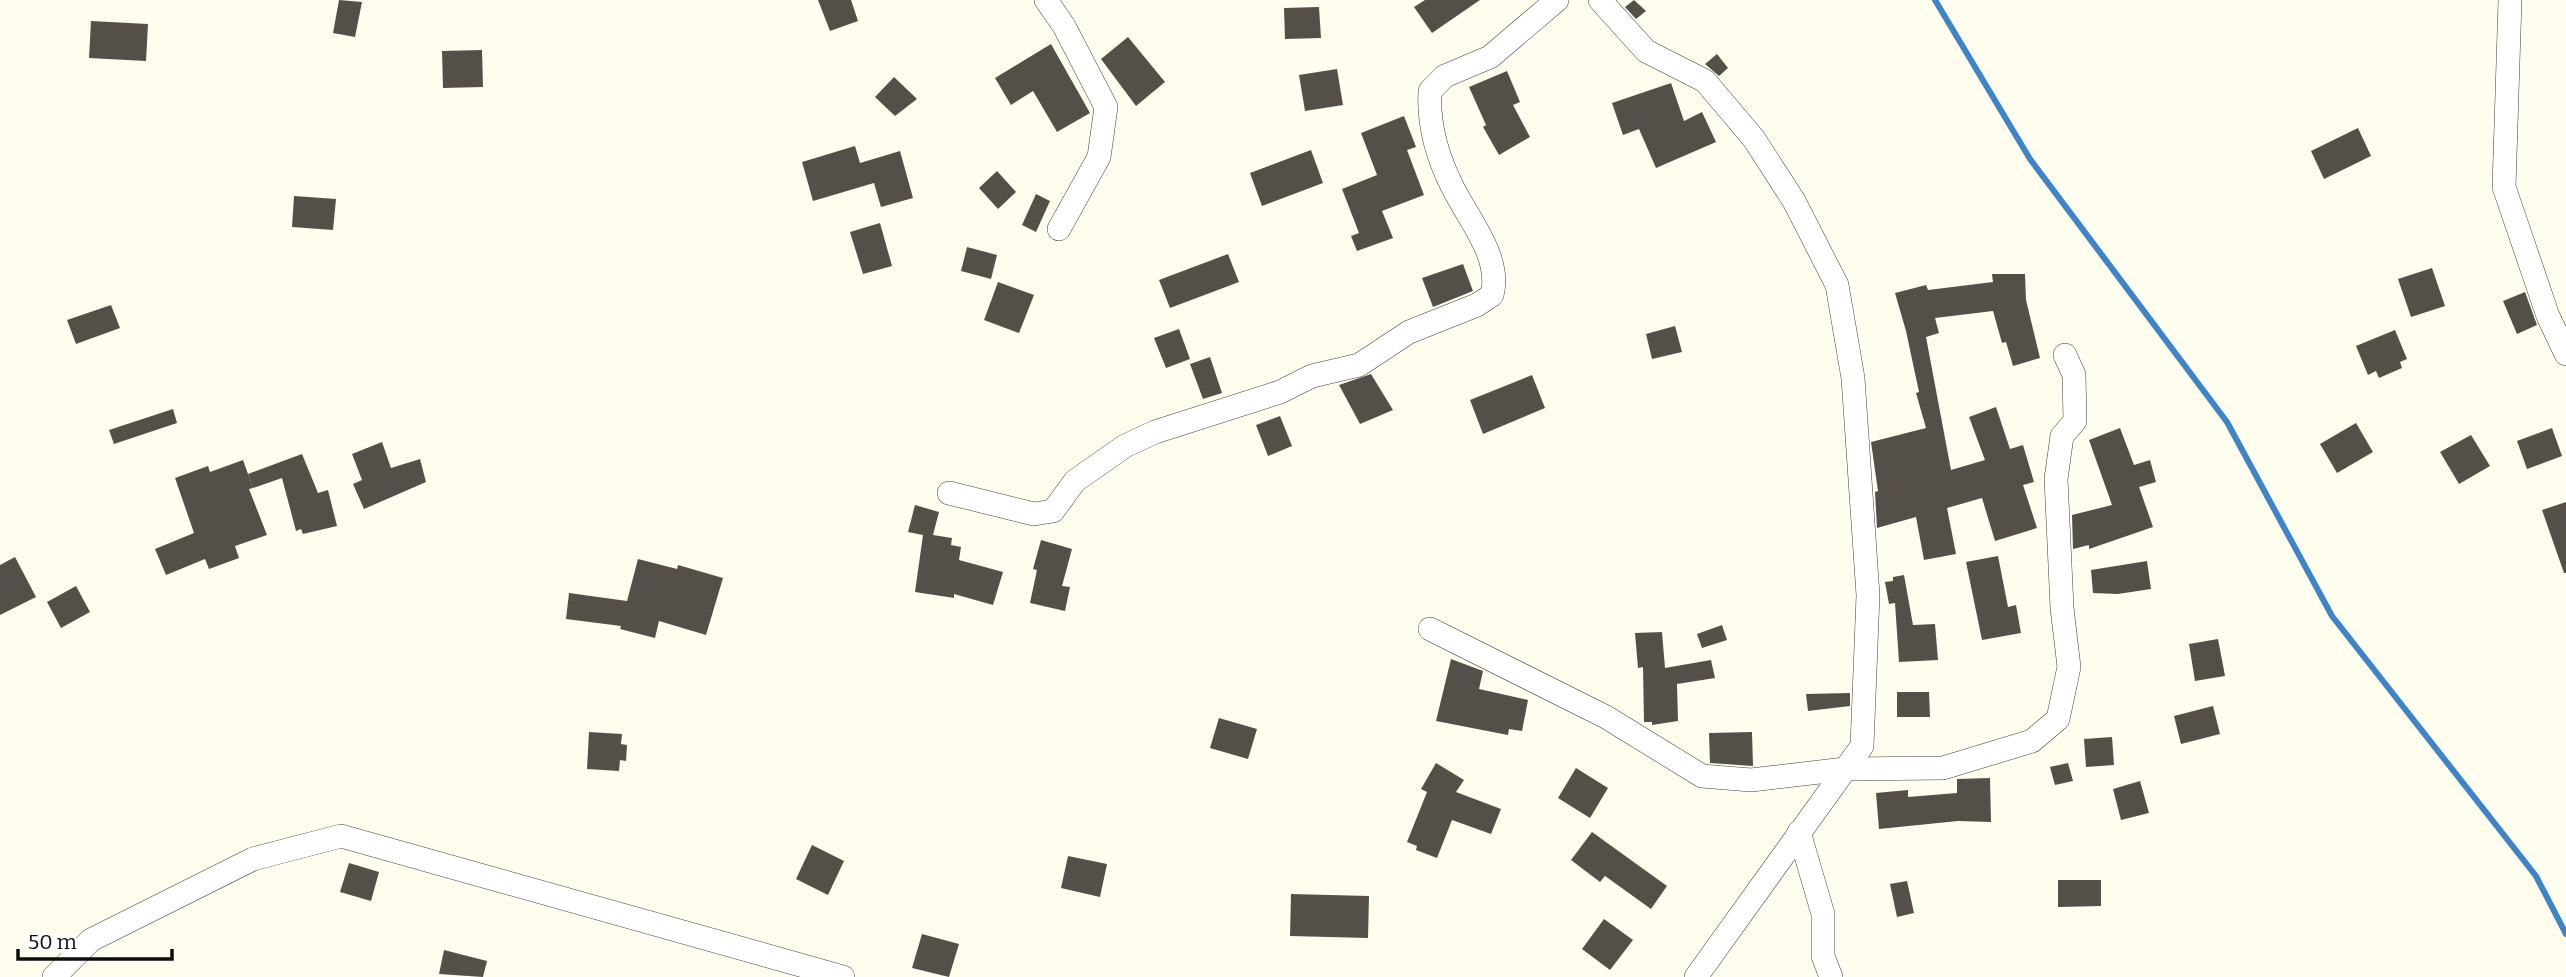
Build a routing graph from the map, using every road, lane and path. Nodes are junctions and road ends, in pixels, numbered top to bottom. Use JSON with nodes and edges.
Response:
{"nodes":[{"id":1,"x":1046,"y":0,"type":"edge"},
{"id":2,"x":1557,"y":0,"type":"edge"},
{"id":3,"x":1600,"y":0,"type":"edge"},
{"id":4,"x":2510,"y":0,"type":"edge"},
{"id":5,"x":1059,"y":229,"type":"dead end"},
{"id":6,"x":2566,"y":354,"type":"edge"},
{"id":7,"x":2065,"y":355,"type":"dead end"},
{"id":8,"x":949,"y":493,"type":"dead end"},
{"id":9,"x":1430,"y":629,"type":"dead end"},
{"id":10,"x":1845,"y":769,"type":"junction"},
{"id":11,"x":1799,"y":832,"type":"junction"},
{"id":12,"x":54,"y":977,"type":"edge"},
{"id":13,"x":843,"y":977,"type":"edge"},
{"id":14,"x":1696,"y":977,"type":"edge"},
{"id":15,"x":1831,"y":977,"type":"edge"}],
"edges":[{"from":1,"to":5,"type":"street"},
{"from":2,"to":8,"type":"street"},
{"from":3,"to":10,"type":"street"},
{"from":4,"to":6,"type":"street"},
{"from":7,"to":10,"type":"street"},
{"from":9,"to":10,"type":"street"},
{"from":10,"to":11,"type":"street"},
{"from":11,"to":14,"type":"street"},
{"from":11,"to":15,"type":"street"},
{"from":12,"to":13,"type":"street"}]}
